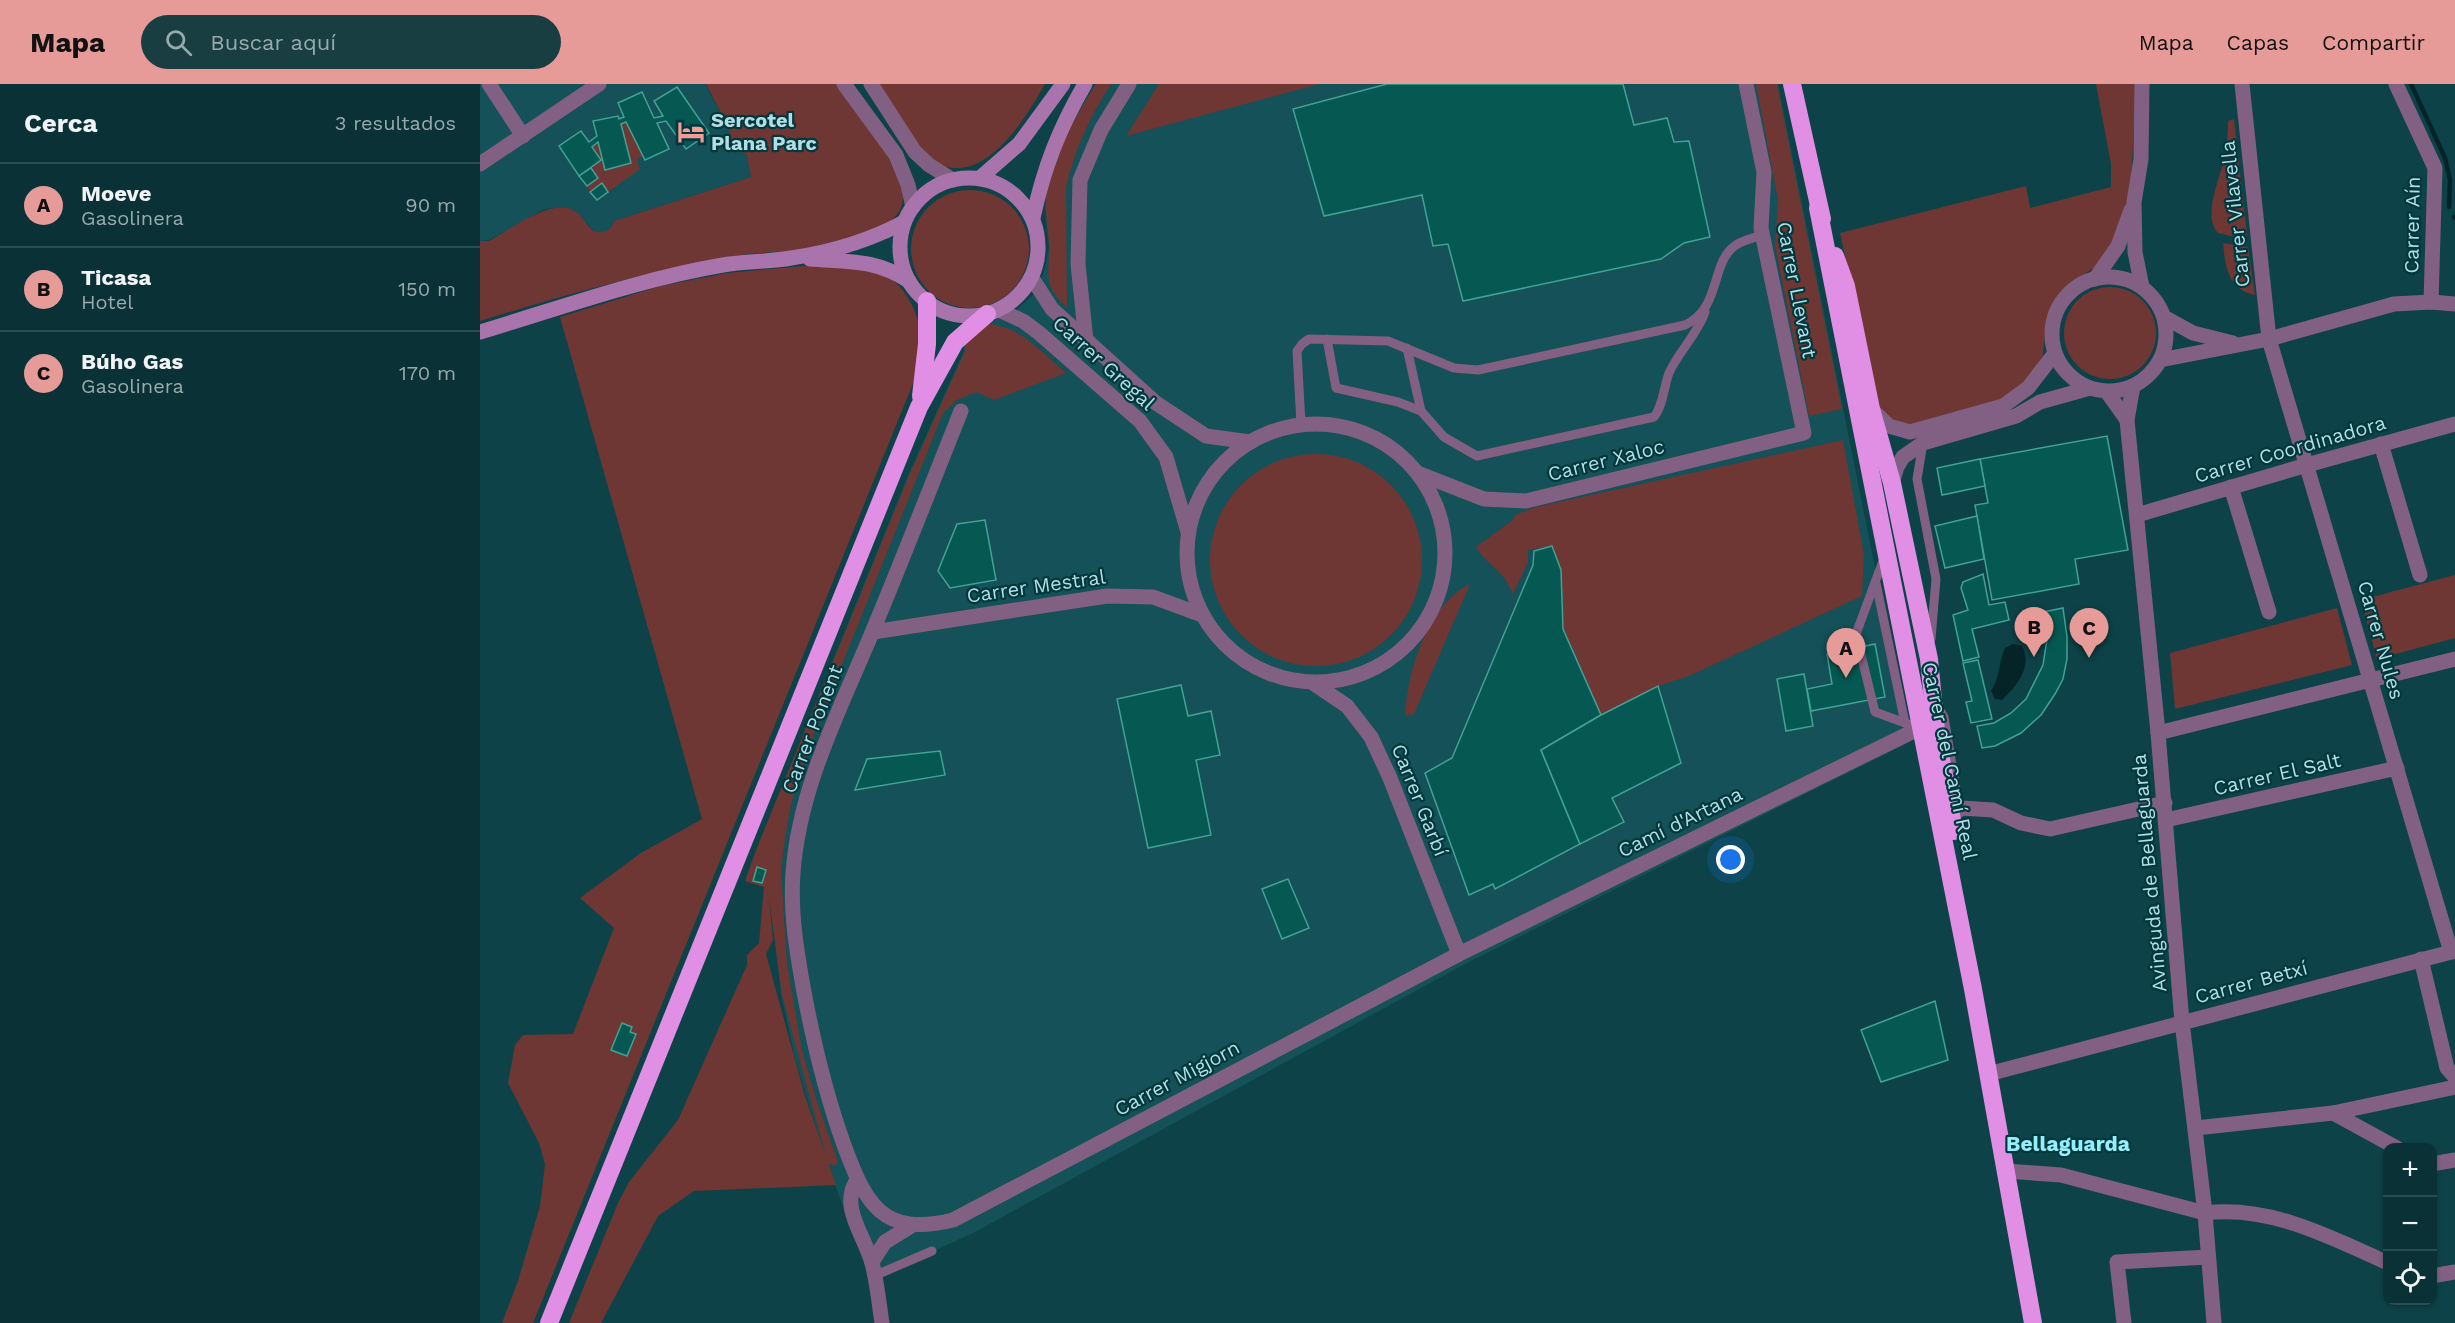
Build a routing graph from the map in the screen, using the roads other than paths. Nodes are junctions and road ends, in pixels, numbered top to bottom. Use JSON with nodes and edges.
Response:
{"nodes":[{"id":1,"x":489,"y":84,"type":"edge"},
{"id":2,"x":599,"y":84,"type":"edge"},
{"id":3,"x":844,"y":84,"type":"edge"},
{"id":4,"x":871,"y":84,"type":"edge"},
{"id":5,"x":1063,"y":84,"type":"edge"},
{"id":6,"x":1085,"y":84,"type":"edge"},
{"id":7,"x":1129,"y":84,"type":"edge"},
{"id":8,"x":1746,"y":84,"type":"edge"},
{"id":9,"x":1792,"y":84,"type":"edge"},
{"id":10,"x":2142,"y":84,"type":"edge"},
{"id":11,"x":2242,"y":84,"type":"edge"},
{"id":12,"x":2396,"y":84,"type":"edge"},
{"id":13,"x":524,"y":136,"type":"junction"},
{"id":14,"x":480,"y":164,"type":"edge"},
{"id":15,"x":980,"y":178,"type":"junction"},
{"id":16,"x":953,"y":180,"type":"junction"},
{"id":17,"x":2134,"y":202,"type":"junction"},
{"id":18,"x":913,"y":207,"type":"junction"},
{"id":19,"x":1818,"y":208,"type":"junction"},
{"id":20,"x":1033,"y":218,"type":"junction"},
{"id":21,"x":904,"y":222,"type":"junction"},
{"id":22,"x":1762,"y":235,"type":"junction"},
{"id":23,"x":792,"y":258,"type":"junction"},
{"id":24,"x":1032,"y":278,"type":"junction"},
{"id":25,"x":2096,"y":279,"type":"junction"},
{"id":26,"x":909,"y":281,"type":"junction"},
{"id":27,"x":2142,"y":287,"type":"junction"},
{"id":28,"x":1709,"y":301,"type":"junction"},
{"id":29,"x":927,"y":302,"type":"junction"},
{"id":30,"x":2431,"y":302,"type":"junction"},
{"id":31,"x":2455,"y":305,"type":"edge"},
{"id":32,"x":993,"y":312,"type":"junction"},
{"id":33,"x":2164,"y":317,"type":"junction"},
{"id":34,"x":480,"y":332,"type":"edge"},
{"id":35,"x":1327,"y":339,"type":"junction"},
{"id":36,"x":2269,"y":339,"type":"junction"},
{"id":37,"x":1086,"y":341,"type":"junction"},
{"id":38,"x":2236,"y":344,"type":"junction"},
{"id":39,"x":1407,"y":348,"type":"junction"},
{"id":40,"x":2055,"y":353,"type":"junction"},
{"id":41,"x":2160,"y":360,"type":"junction"},
{"id":42,"x":2133,"y":386,"type":"junction"},
{"id":43,"x":2090,"y":388,"type":"junction"},
{"id":44,"x":2107,"y":392,"type":"junction"},
{"id":45,"x":919,"y":407,"type":"junction"},
{"id":46,"x":1871,"y":409,"type":"junction"},
{"id":47,"x":961,"y":411,"type":"dead end"},
{"id":48,"x":1421,"y":411,"type":"junction"},
{"id":49,"x":2127,"y":420,"type":"junction"},
{"id":50,"x":1301,"y":424,"type":"junction"},
{"id":51,"x":2455,"y":424,"type":"edge"},
{"id":52,"x":1804,"y":433,"type":"joint"},
{"id":53,"x":1250,"y":442,"type":"junction"},
{"id":54,"x":1923,"y":443,"type":"junction"},
{"id":55,"x":2381,"y":444,"type":"junction"},
{"id":56,"x":2307,"y":465,"type":"junction"},
{"id":57,"x":1420,"y":474,"type":"junction"},
{"id":58,"x":1892,"y":483,"type":"junction"},
{"id":59,"x":2231,"y":487,"type":"junction"},
{"id":60,"x":2137,"y":515,"type":"junction"},
{"id":61,"x":1188,"y":532,"type":"junction"},
{"id":62,"x":1885,"y":553,"type":"junction"},
{"id":63,"x":2420,"y":575,"type":"dead end"},
{"id":64,"x":1876,"y":580,"type":"junction"},
{"id":65,"x":2270,"y":612,"type":"dead end"},
{"id":66,"x":1202,"y":615,"type":"junction"},
{"id":67,"x":873,"y":632,"type":"junction"},
{"id":68,"x":1929,"y":659,"type":"junction"},
{"id":69,"x":2455,"y":659,"type":"edge"},
{"id":70,"x":2371,"y":680,"type":"junction"},
{"id":71,"x":1313,"y":683,"type":"junction"},
{"id":72,"x":1932,"y":697,"type":"junction"},
{"id":73,"x":1912,"y":725,"type":"junction"},
{"id":74,"x":2158,"y":733,"type":"junction"},
{"id":75,"x":2397,"y":768,"type":"junction"},
{"id":76,"x":2165,"y":803,"type":"junction"},
{"id":77,"x":1961,"y":808,"type":"junction"},
{"id":78,"x":2166,"y":820,"type":"junction"},
{"id":79,"x":1955,"y":835,"type":"junction"},
{"id":80,"x":2453,"y":952,"type":"edge"},
{"id":81,"x":1459,"y":954,"type":"junction"},
{"id":82,"x":2421,"y":959,"type":"junction"},
{"id":83,"x":1973,"y":989,"type":"junction"},
{"id":84,"x":2182,"y":1022,"type":"junction"},
{"id":85,"x":1988,"y":1074,"type":"junction"},
{"id":86,"x":2455,"y":1077,"type":"edge"},
{"id":87,"x":2455,"y":1087,"type":"edge"},
{"id":88,"x":2333,"y":1113,"type":"junction"},
{"id":89,"x":2196,"y":1128,"type":"junction"},
{"id":90,"x":2388,"y":1143,"type":"edge"},
{"id":91,"x":2455,"y":1160,"type":"edge"},
{"id":92,"x":2437,"y":1163,"type":"edge"},
{"id":93,"x":2006,"y":1171,"type":"junction"},
{"id":94,"x":857,"y":1180,"type":"junction"},
{"id":95,"x":2205,"y":1213,"type":"junction"},
{"id":96,"x":911,"y":1226,"type":"junction"},
{"id":97,"x":932,"y":1251,"type":"dead end"},
{"id":98,"x":2208,"y":1257,"type":"junction"},
{"id":99,"x":2383,"y":1261,"type":"edge"},
{"id":100,"x":873,"y":1269,"type":"junction"},
{"id":101,"x":2455,"y":1272,"type":"edge"},
{"id":102,"x":2437,"y":1274,"type":"edge"},
{"id":103,"x":549,"y":1323,"type":"edge"},
{"id":104,"x":882,"y":1323,"type":"edge"},
{"id":105,"x":2033,"y":1323,"type":"edge"},
{"id":106,"x":2124,"y":1323,"type":"edge"},
{"id":107,"x":2214,"y":1323,"type":"edge"}],
"edges":[{"from":1,"to":13,"type":"street"},
{"from":2,"to":13,"type":"street"},
{"from":3,"to":18,"type":"street"},
{"from":4,"to":16,"type":"street"},
{"from":5,"to":15,"type":"main road"},
{"from":6,"to":20,"type":"main road"},
{"from":7,"to":37,"type":"street"},
{"from":8,"to":22,"type":"street","name":"Carrer Llevant"},
{"from":9,"to":19,"type":"highway"},
{"from":10,"to":17,"type":"street"},
{"from":11,"to":36,"type":"street","name":"Carrer Vilavella"},
{"from":12,"to":30,"type":"street","name":"Carrer Aín"},
{"from":13,"to":14,"type":"street"},
{"from":15,"to":16,"type":"main road"},
{"from":15,"to":20,"type":"main road"},
{"from":16,"to":18,"type":"main road"},
{"from":17,"to":25,"type":"street"},
{"from":17,"to":27,"type":"street"},
{"from":18,"to":21,"type":"main road"},
{"from":19,"to":46,"type":"highway"},
{"from":19,"to":62,"type":"highway","name":"Carrer del Camí Real"},
{"from":20,"to":24,"type":"main road"},
{"from":21,"to":23,"type":"main road"},
{"from":21,"to":26,"type":"main road"},
{"from":22,"to":28,"type":"lane"},
{"from":22,"to":52,"type":"street","name":"Carrer Llevant"},
{"from":23,"to":26,"type":"main road"},
{"from":23,"to":34,"type":"main road"},
{"from":24,"to":32,"type":"main road"},
{"from":24,"to":37,"type":"street","name":"Carrer Gregal"},
{"from":25,"to":27,"type":"street"},
{"from":25,"to":40,"type":"street"},
{"from":26,"to":29,"type":"main road"},
{"from":27,"to":33,"type":"street"},
{"from":28,"to":39,"type":"lane"},
{"from":28,"to":48,"type":"lane"},
{"from":29,"to":32,"type":"main road"},
{"from":29,"to":45,"type":"highway"},
{"from":30,"to":31,"type":"street"},
{"from":30,"to":36,"type":"street"},
{"from":32,"to":45,"type":"highway"},
{"from":32,"to":61,"type":"street","name":"Carrer Gregal"},
{"from":33,"to":38,"type":"street"},
{"from":33,"to":41,"type":"street"},
{"from":35,"to":39,"type":"lane"},
{"from":35,"to":48,"type":"lane"},
{"from":35,"to":50,"type":"lane"},
{"from":36,"to":38,"type":"street"},
{"from":36,"to":56,"type":"street","name":"Carrer Nules"},
{"from":37,"to":53,"type":"street","name":"Carrer Gregal"},
{"from":38,"to":41,"type":"street"},
{"from":39,"to":48,"type":"lane"},
{"from":40,"to":43,"type":"street"},
{"from":40,"to":46,"type":"street"},
{"from":41,"to":42,"type":"street"},
{"from":42,"to":44,"type":"street"},
{"from":42,"to":49,"type":"street","name":"Avinguda de Bellaguarda"},
{"from":43,"to":44,"type":"street"},
{"from":43,"to":54,"type":"street"},
{"from":44,"to":49,"type":"street","name":"Avinguda de Bellaguarda"},
{"from":45,"to":103,"type":"highway"},
{"from":46,"to":58,"type":"highway"},
{"from":47,"to":67,"type":"street","name":"Carrer Ponent"},
{"from":49,"to":60,"type":"street","name":"Avinguda de Bellaguarda"},
{"from":50,"to":53,"type":"street"},
{"from":50,"to":57,"type":"street"},
{"from":51,"to":55,"type":"street","name":"Carrer Coordinadora"},
{"from":52,"to":57,"type":"street","name":"Carrer Xaloc"},
{"from":53,"to":61,"type":"street"},
{"from":54,"to":58,"type":"street"},
{"from":54,"to":68,"type":"lane"},
{"from":55,"to":56,"type":"street","name":"Carrer Coordinadora"},
{"from":55,"to":63,"type":"street"},
{"from":56,"to":59,"type":"street","name":"Carrer Coordinadora"},
{"from":56,"to":70,"type":"street","name":"Carrer Nules"},
{"from":57,"to":71,"type":"street"},
{"from":58,"to":68,"type":"highway"},
{"from":59,"to":60,"type":"street","name":"Carrer Coordinadora"},
{"from":59,"to":65,"type":"street"},
{"from":60,"to":74,"type":"street","name":"Avinguda de Bellaguarda"},
{"from":61,"to":66,"type":"street"},
{"from":62,"to":64,"type":"lane"},
{"from":62,"to":73,"type":"highway","name":"Carrer del Camí Real"},
{"from":64,"to":73,"type":"lane"},
{"from":64,"to":73,"type":"lane"},
{"from":66,"to":67,"type":"street","name":"Carrer Mestral"},
{"from":66,"to":71,"type":"street"},
{"from":67,"to":94,"type":"street","name":"Carrer Ponent"},
{"from":68,"to":72,"type":"highway"},
{"from":69,"to":70,"type":"street"},
{"from":70,"to":74,"type":"street"},
{"from":70,"to":75,"type":"street","name":"Carrer Nules"},
{"from":71,"to":81,"type":"street","name":"Carrer Garbí"},
{"from":72,"to":77,"type":"lane"},
{"from":72,"to":79,"type":"highway"},
{"from":73,"to":81,"type":"street","name":"Camí d'Artana"},
{"from":73,"to":83,"type":"highway","name":"Carrer del Camí Real"},
{"from":74,"to":76,"type":"street","name":"Avinguda de Bellaguarda"},
{"from":75,"to":78,"type":"street","name":"Carrer El Salt"},
{"from":75,"to":80,"type":"street","name":"Carrer Nules"},
{"from":76,"to":77,"type":"street"},
{"from":76,"to":78,"type":"street","name":"Avinguda de Bellaguarda"},
{"from":77,"to":79,"type":"lane"},
{"from":78,"to":84,"type":"street","name":"Avinguda de Bellaguarda"},
{"from":79,"to":83,"type":"highway"},
{"from":80,"to":82,"type":"street","name":"Carrer Betxí"},
{"from":81,"to":96,"type":"street","name":"Carrer Migjorn"},
{"from":82,"to":84,"type":"street","name":"Carrer Betxí"},
{"from":82,"to":86,"type":"street"},
{"from":83,"to":85,"type":"highway","name":"Carrer del Camí Real"},
{"from":84,"to":85,"type":"street","name":"Carrer Betxí"},
{"from":84,"to":89,"type":"street","name":"Avinguda de Bellaguarda"},
{"from":85,"to":93,"type":"highway","name":"Carrer del Camí Real"},
{"from":87,"to":88,"type":"street"},
{"from":88,"to":89,"type":"street"},
{"from":88,"to":90,"type":"street"},
{"from":89,"to":95,"type":"street","name":"Avinguda de Bellaguarda"},
{"from":91,"to":92,"type":"street"},
{"from":93,"to":95,"type":"street"},
{"from":93,"to":105,"type":"highway","name":"Carrer del Camí Real"},
{"from":94,"to":96,"type":"street","name":"Carrer Ponent"},
{"from":94,"to":100,"type":"street"},
{"from":95,"to":98,"type":"street","name":"Avinguda de Bellaguarda"},
{"from":95,"to":99,"type":"street"},
{"from":96,"to":100,"type":"street"},
{"from":97,"to":100,"type":"lane"},
{"from":98,"to":106,"type":"street"},
{"from":98,"to":107,"type":"street","name":"Avinguda de Bellaguarda"},
{"from":100,"to":104,"type":"street"},
{"from":101,"to":102,"type":"street"}]}
